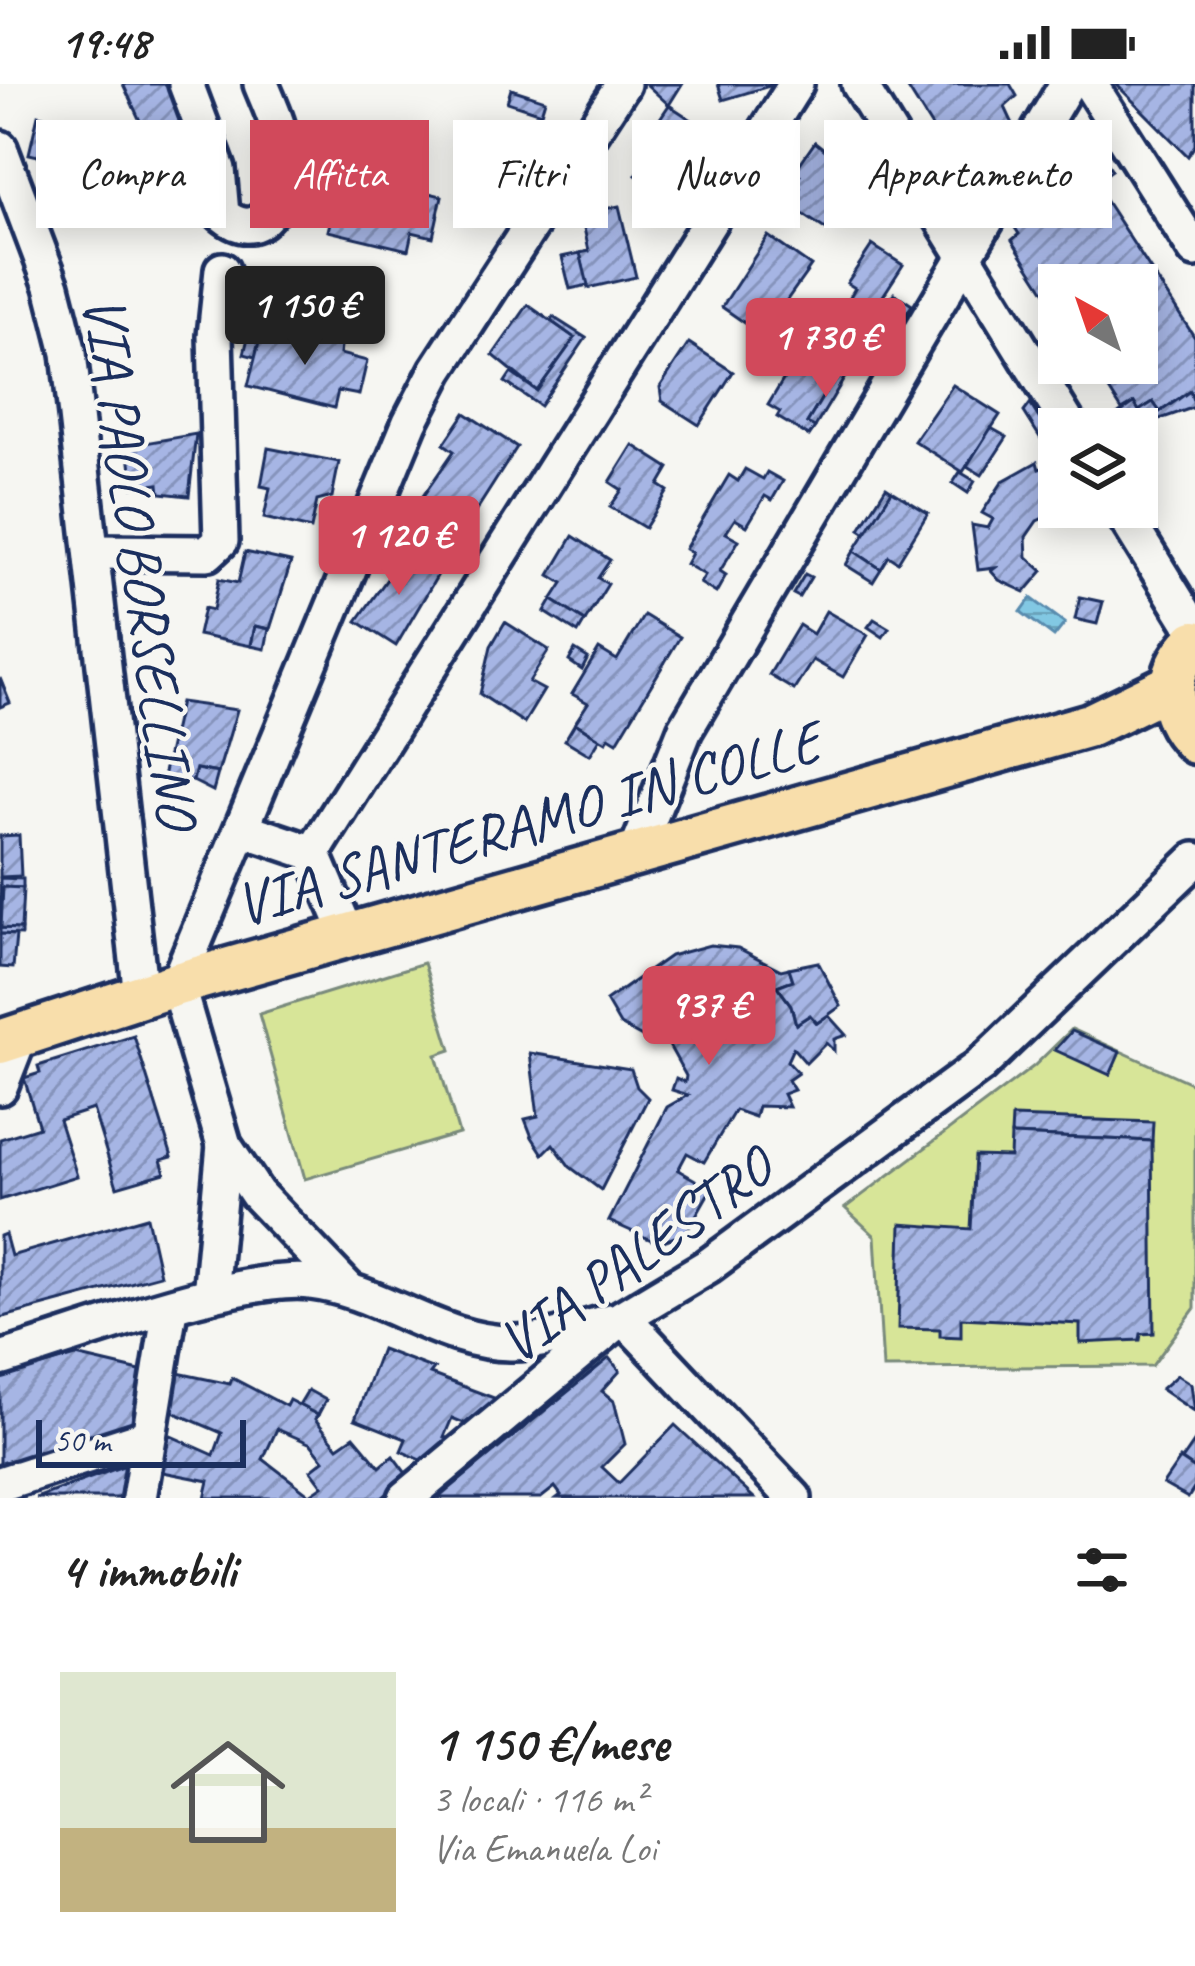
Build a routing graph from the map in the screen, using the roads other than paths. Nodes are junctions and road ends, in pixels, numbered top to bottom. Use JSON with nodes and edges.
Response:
{"nodes":[{"id":1,"x":186,"y":84,"type":"edge"},
{"id":2,"x":261,"y":84,"type":"edge"},
{"id":3,"x":623,"y":84,"type":"edge"},
{"id":4,"x":796,"y":84,"type":"edge"},
{"id":5,"x":859,"y":84,"type":"edge"},
{"id":6,"x":1066,"y":84,"type":"edge"},
{"id":7,"x":1090,"y":84,"type":"edge"},
{"id":8,"x":0,"y":148,"type":"edge"},
{"id":9,"x":236,"y":221,"type":"junction"},
{"id":10,"x":1195,"y":250,"type":"edge"},
{"id":11,"x":964,"y":254,"type":"junction"},
{"id":12,"x":1058,"y":408,"type":"edge"},
{"id":13,"x":1132,"y":528,"type":"edge"},
{"id":14,"x":94,"y":552,"type":"junction"},
{"id":15,"x":1195,"y":630,"type":"edge"},
{"id":16,"x":1195,"y":642,"type":"edge"},
{"id":17,"x":1172,"y":686,"type":"junction"},
{"id":18,"x":1090,"y":725,"type":"junction"},
{"id":19,"x":1191,"y":738,"type":"edge"},
{"id":20,"x":245,"y":830,"type":"junction"},
{"id":21,"x":313,"y":853,"type":"junction"},
{"id":22,"x":636,"y":853,"type":"junction"},
{"id":23,"x":1195,"y":860,"type":"edge"},
{"id":24,"x":348,"y":935,"type":"junction"},
{"id":25,"x":159,"y":990,"type":"junction"},
{"id":26,"x":10,"y":1039,"type":"edge"},
{"id":27,"x":0,"y":1087,"type":"edge"},
{"id":28,"x":224,"y":1145,"type":"junction"},
{"id":29,"x":348,"y":1288,"type":"junction"},
{"id":30,"x":210,"y":1295,"type":"junction"},
{"id":31,"x":170,"y":1309,"type":"junction"},
{"id":32,"x":623,"y":1317,"type":"junction"},
{"id":33,"x":0,"y":1359,"type":"edge"},
{"id":34,"x":149,"y":1436,"type":"junction"},
{"id":35,"x":0,"y":1484,"type":"edge"},
{"id":36,"x":139,"y":1498,"type":"edge"},
{"id":37,"x":406,"y":1498,"type":"edge"},
{"id":38,"x":794,"y":1498,"type":"edge"}],
"edges":[{"from":1,"to":9,"type":"street"},
{"from":2,"to":9,"type":"street"},
{"from":3,"to":20,"type":"street"},
{"from":4,"to":21,"type":"street"},
{"from":5,"to":11,"type":"street"},
{"from":6,"to":11,"type":"street"},
{"from":7,"to":10,"type":"street"},
{"from":8,"to":14,"type":"street","name":"VIA PAOLO BORSELLINO"},
{"from":9,"to":14,"type":"street"},
{"from":11,"to":12,"type":"street"},
{"from":11,"to":22,"type":"street"},
{"from":13,"to":15,"type":"street"},
{"from":14,"to":25,"type":"street","name":"VIA PAOLO BORSELLINO"},
{"from":16,"to":17,"type":"main road"},
{"from":17,"to":18,"type":"main road"},
{"from":17,"to":19,"type":"main road"},
{"from":18,"to":19,"type":"main road"},
{"from":18,"to":22,"type":"main road","name":"VIA SANTERAMO IN COLLE"},
{"from":20,"to":21,"type":"street"},
{"from":20,"to":25,"type":"street"},
{"from":21,"to":24,"type":"street"},
{"from":22,"to":24,"type":"main road","name":"VIA SANTERAMO IN COLLE"},
{"from":23,"to":32,"type":"street","name":"VIA PALESTRO"},
{"from":24,"to":25,"type":"main road","name":"VIA SANTERAMO IN COLLE"},
{"from":25,"to":26,"type":"main road","name":"VIA SANTERAMO IN COLLE"},
{"from":25,"to":28,"type":"street","name":"VIA PAOLO BORSELLINO"},
{"from":26,"to":27,"type":"street"},
{"from":28,"to":29,"type":"street"},
{"from":28,"to":30,"type":"street"},
{"from":29,"to":30,"type":"street"},
{"from":29,"to":32,"type":"street"},
{"from":30,"to":31,"type":"street"},
{"from":31,"to":33,"type":"street"},
{"from":31,"to":34,"type":"street"},
{"from":32,"to":37,"type":"street","name":"VIA PALESTRO"},
{"from":32,"to":38,"type":"street"},
{"from":34,"to":35,"type":"street"},
{"from":34,"to":36,"type":"street"}]}
